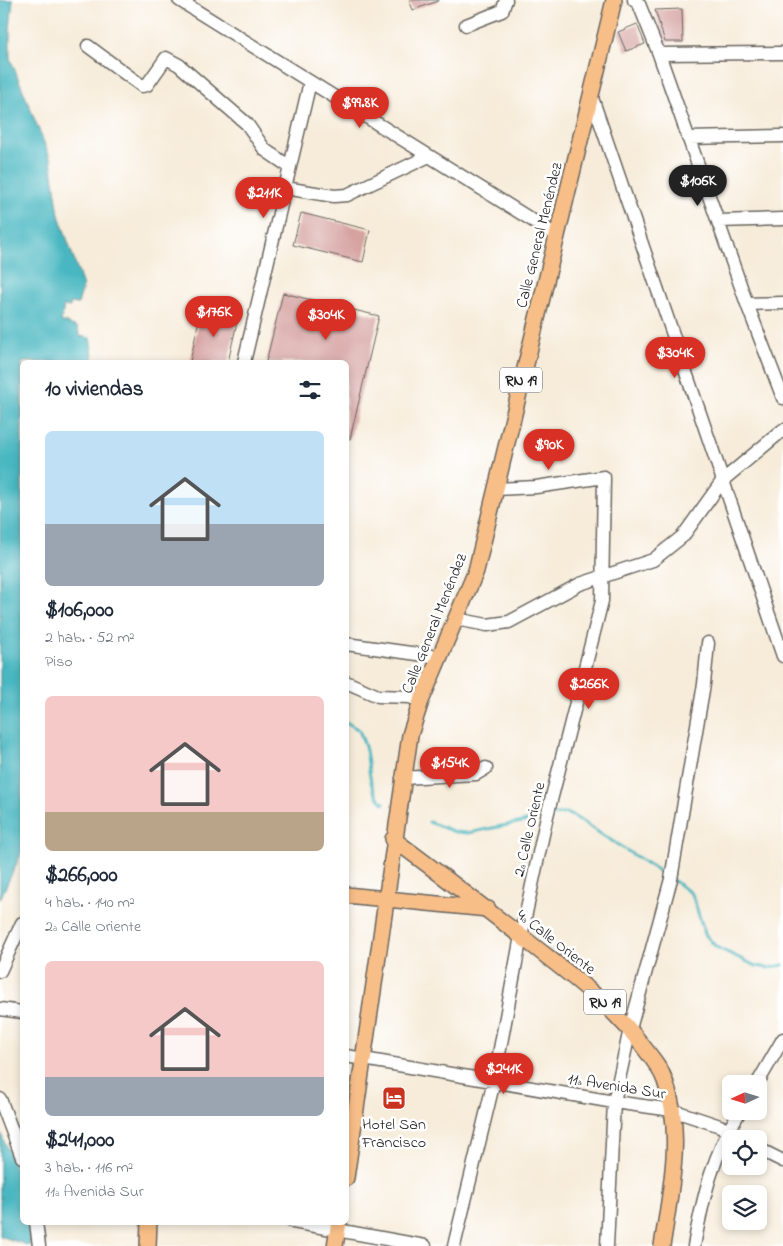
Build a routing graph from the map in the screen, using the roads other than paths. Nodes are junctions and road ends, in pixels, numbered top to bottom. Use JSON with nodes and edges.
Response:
{"nodes":[{"id":1,"x":179,"y":0,"type":"edge"},
{"id":2,"x":506,"y":0,"type":"edge"},
{"id":3,"x":614,"y":0,"type":"edge"},
{"id":4,"x":634,"y":0,"type":"edge"},
{"id":5,"x":466,"y":25,"type":"dead end"},
{"id":6,"x":88,"y":46,"type":"dead end"},
{"id":7,"x":783,"y":53,"type":"edge"},
{"id":8,"x":659,"y":54,"type":"junction"},
{"id":9,"x":310,"y":82,"type":"junction"},
{"id":10,"x":591,"y":95,"type":"junction"},
{"id":11,"x":783,"y":136,"type":"edge"},
{"id":12,"x":688,"y":138,"type":"junction"},
{"id":13,"x":429,"y":156,"type":"junction"},
{"id":14,"x":290,"y":167,"type":"junction"},
{"id":15,"x":285,"y":188,"type":"junction"},
{"id":16,"x":783,"y":220,"type":"edge"},
{"id":17,"x":718,"y":221,"type":"junction"},
{"id":18,"x":556,"y":235,"type":"junction"},
{"id":19,"x":783,"y":303,"type":"edge"},
{"id":20,"x":747,"y":304,"type":"junction"},
{"id":21,"x":244,"y":360,"type":"edge"},
{"id":22,"x":780,"y":383,"type":"edge"},
{"id":23,"x":783,"y":398,"type":"edge"},
{"id":24,"x":783,"y":430,"type":"edge"},
{"id":25,"x":723,"y":480,"type":"junction"},
{"id":26,"x":496,"y":489,"type":"junction"},
{"id":27,"x":602,"y":576,"type":"junction"},
{"id":28,"x":456,"y":619,"type":"junction"},
{"id":29,"x":708,"y":643,"type":"dead end"},
{"id":30,"x":349,"y":644,"type":"edge"},
{"id":31,"x":783,"y":656,"type":"edge"},
{"id":32,"x":439,"y":657,"type":"junction"},
{"id":33,"x":349,"y":683,"type":"edge"},
{"id":34,"x":421,"y":701,"type":"junction"},
{"id":35,"x":486,"y":768,"type":"dead end"},
{"id":36,"x":402,"y":778,"type":"junction"},
{"id":37,"x":393,"y":839,"type":"junction"},
{"id":38,"x":349,"y":895,"type":"edge"},
{"id":39,"x":385,"y":900,"type":"junction"},
{"id":40,"x":488,"y":909,"type":"junction"},
{"id":41,"x":20,"y":928,"type":"edge"},
{"id":42,"x":520,"y":936,"type":"junction"},
{"id":43,"x":0,"y":971,"type":"edge"},
{"id":44,"x":0,"y":1009,"type":"edge"},
{"id":45,"x":20,"y":1012,"type":"edge"},
{"id":46,"x":630,"y":1029,"type":"junction"},
{"id":47,"x":783,"y":1039,"type":"edge"},
{"id":48,"x":349,"y":1056,"type":"edge"},
{"id":49,"x":365,"y":1058,"type":"junction"},
{"id":50,"x":762,"y":1075,"type":"edge"},
{"id":51,"x":494,"y":1081,"type":"junction"},
{"id":52,"x":0,"y":1099,"type":"edge"},
{"id":53,"x":614,"y":1102,"type":"junction"},
{"id":54,"x":672,"y":1110,"type":"junction"},
{"id":55,"x":725,"y":1130,"type":"edge"},
{"id":56,"x":722,"y":1146,"type":"edge"},
{"id":57,"x":20,"y":1151,"type":"edge"},
{"id":58,"x":767,"y":1153,"type":"edge"},
{"id":59,"x":349,"y":1159,"type":"edge"},
{"id":60,"x":783,"y":1161,"type":"edge"},
{"id":61,"x":36,"y":1225,"type":"edge"},
{"id":62,"x":149,"y":1225,"type":"edge"},
{"id":63,"x":305,"y":1225,"type":"edge"},
{"id":64,"x":338,"y":1233,"type":"edge"},
{"id":65,"x":38,"y":1246,"type":"edge"},
{"id":66,"x":148,"y":1246,"type":"edge"},
{"id":67,"x":425,"y":1246,"type":"edge"},
{"id":68,"x":454,"y":1246,"type":"edge"},
{"id":69,"x":607,"y":1246,"type":"edge"},
{"id":70,"x":662,"y":1246,"type":"edge"},
{"id":71,"x":694,"y":1246,"type":"edge"}],
"edges":[{"from":1,"to":9,"type":"street"},
{"from":2,"to":5,"type":"street"},
{"from":3,"to":10,"type":"main road","name":"Calle General Menéndez","number":"RN 19"},
{"from":4,"to":8,"type":"street"},
{"from":6,"to":14,"type":"street"},
{"from":7,"to":8,"type":"street"},
{"from":8,"to":12,"type":"street"},
{"from":9,"to":13,"type":"street"},
{"from":9,"to":14,"type":"street"},
{"from":10,"to":18,"type":"main road","name":"Calle General Menéndez","number":"RN 19"},
{"from":10,"to":25,"type":"street"},
{"from":11,"to":12,"type":"street"},
{"from":12,"to":17,"type":"street"},
{"from":13,"to":15,"type":"street"},
{"from":13,"to":18,"type":"street"},
{"from":14,"to":15,"type":"street"},
{"from":15,"to":21,"type":"street"},
{"from":16,"to":17,"type":"street"},
{"from":17,"to":20,"type":"street"},
{"from":18,"to":26,"type":"main road","name":"Calle General Menéndez","number":"RN 19"},
{"from":19,"to":20,"type":"street"},
{"from":20,"to":22,"type":"street"},
{"from":22,"to":23,"type":"street"},
{"from":24,"to":25,"type":"street"},
{"from":25,"to":27,"type":"street"},
{"from":25,"to":31,"type":"street"},
{"from":26,"to":27,"type":"street","name":"2ª Calle Oriente"},
{"from":26,"to":28,"type":"main road","name":"Calle General Menéndez","number":"RN 19"},
{"from":27,"to":28,"type":"street"},
{"from":27,"to":42,"type":"street","name":"2ª Calle Oriente"},
{"from":28,"to":32,"type":"main road","name":"Calle General Menéndez","number":"RN 19"},
{"from":29,"to":46,"type":"street"},
{"from":30,"to":32,"type":"street"},
{"from":32,"to":34,"type":"main road","name":"Calle General Menéndez","number":"RN 19"},
{"from":33,"to":34,"type":"street"},
{"from":34,"to":36,"type":"main road","name":"Calle General Menéndez","number":"RN 19"},
{"from":35,"to":36,"type":"street"},
{"from":36,"to":37,"type":"main road","name":"Calle General Menéndez","number":"RN 19"},
{"from":37,"to":39,"type":"main road","name":"Calle General Menéndez"},
{"from":37,"to":40,"type":"main road","name":"4ª Calle Oriente","number":"RN 19"},
{"from":38,"to":39,"type":"main road"},
{"from":39,"to":40,"type":"main road"},
{"from":39,"to":49,"type":"main road","name":"Calle General Menéndez"},
{"from":40,"to":42,"type":"main road","name":"4ª Calle Oriente","number":"RN 19"},
{"from":41,"to":43,"type":"street"},
{"from":42,"to":46,"type":"main road","name":"4ª Calle Oriente","number":"RN 19"},
{"from":42,"to":51,"type":"street","name":"2ª Calle Oriente"},
{"from":44,"to":45,"type":"street"},
{"from":46,"to":53,"type":"street"},
{"from":46,"to":54,"type":"main road","name":"4ª Calle Oriente","number":"RN 19"},
{"from":47,"to":50,"type":"street"},
{"from":48,"to":49,"type":"street","name":"11ª Avenida Sur"},
{"from":49,"to":51,"type":"street","name":"11ª Avenida Sur"},
{"from":49,"to":59,"type":"main road","name":"Calle General Menéndez"},
{"from":51,"to":53,"type":"street","name":"11ª Avenida Sur"},
{"from":51,"to":68,"type":"street","name":"2ª Calle Oriente"},
{"from":52,"to":57,"type":"street"},
{"from":53,"to":54,"type":"street","name":"11ª Avenida Sur"},
{"from":53,"to":69,"type":"street"},
{"from":54,"to":55,"type":"street","name":"11ª Avenida Sur"},
{"from":54,"to":70,"type":"main road","name":"4ª Calle Oriente","number":"RN 19"},
{"from":56,"to":71,"type":"street"},
{"from":58,"to":60,"type":"street"},
{"from":61,"to":65,"type":"street"},
{"from":62,"to":66,"type":"main road"},
{"from":63,"to":64,"type":"street"},
{"from":64,"to":67,"type":"street"}]}
